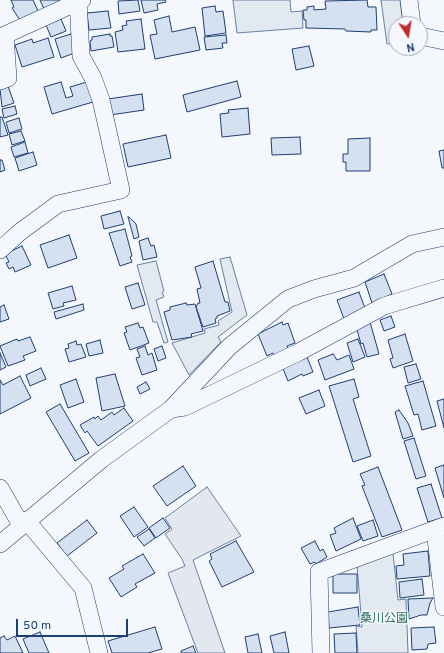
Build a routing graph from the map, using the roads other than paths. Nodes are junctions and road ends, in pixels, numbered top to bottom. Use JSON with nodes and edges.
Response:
{"nodes":[{"id":1,"x":409,"y":0,"type":"edge"},
{"id":2,"x":80,"y":1,"type":"edge"},
{"id":3,"x":411,"y":16,"type":"edge"},
{"id":4,"x":428,"y":38,"type":"edge"},
{"id":5,"x":444,"y":41,"type":"edge"},
{"id":6,"x":0,"y":81,"type":"edge"},
{"id":7,"x":444,"y":237,"type":"edge"},
{"id":8,"x":0,"y":250,"type":"edge"},
{"id":9,"x":444,"y":288,"type":"edge"},
{"id":10,"x":170,"y":409,"type":"junction"},
{"id":11,"x":0,"y":488,"type":"edge"},
{"id":12,"x":24,"y":523,"type":"junction"},
{"id":13,"x":439,"y":528,"type":"edge"},
{"id":14,"x":0,"y":544,"type":"edge"},
{"id":15,"x":444,"y":607,"type":"edge"},
{"id":16,"x":99,"y":653,"type":"edge"},
{"id":17,"x":322,"y":653,"type":"edge"}],
"edges":[{"from":1,"to":3,"type":"street"},
{"from":2,"to":6,"type":"street"},
{"from":2,"to":8,"type":"street"},
{"from":4,"to":5,"type":"street"},
{"from":7,"to":10,"type":"street"},
{"from":9,"to":10,"type":"street"},
{"from":10,"to":12,"type":"street"},
{"from":11,"to":12,"type":"street"},
{"from":12,"to":14,"type":"street"},
{"from":12,"to":16,"type":"street"},
{"from":13,"to":15,"type":"street"},
{"from":13,"to":17,"type":"street"}]}
